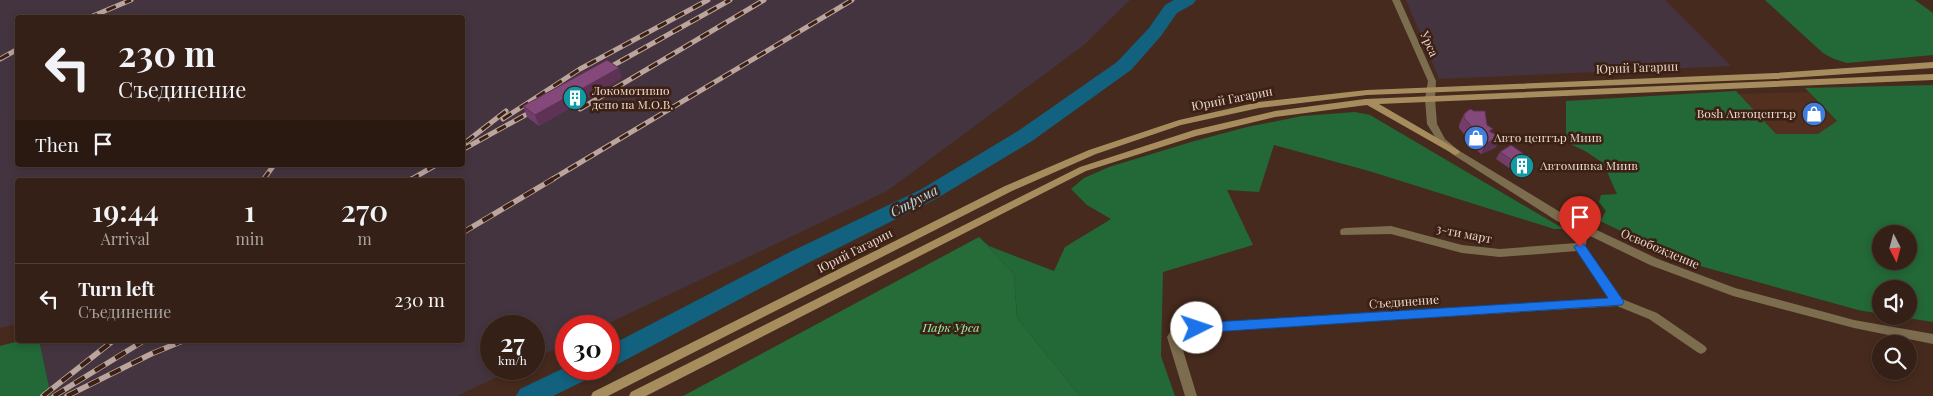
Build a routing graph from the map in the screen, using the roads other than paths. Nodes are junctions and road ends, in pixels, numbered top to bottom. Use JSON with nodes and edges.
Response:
{"nodes":[{"id":1,"x":1396,"y":0,"type":"edge"},
{"id":2,"x":1933,"y":66,"type":"edge"},
{"id":3,"x":1933,"y":77,"type":"edge"},
{"id":4,"x":1431,"y":94,"type":"junction"},
{"id":5,"x":1369,"y":102,"type":"junction"},
{"id":6,"x":1455,"y":152,"type":"junction"},
{"id":7,"x":1584,"y":230,"type":"junction"},
{"id":8,"x":1345,"y":232,"type":"dead end"},
{"id":9,"x":1580,"y":247,"type":"junction"},
{"id":10,"x":1618,"y":302,"type":"junction"},
{"id":11,"x":1933,"y":339,"type":"edge"},
{"id":12,"x":1701,"y":349,"type":"dead end"},
{"id":13,"x":597,"y":396,"type":"edge"},
{"id":14,"x":635,"y":396,"type":"edge"},
{"id":15,"x":1191,"y":396,"type":"edge"}],
"edges":[{"from":1,"to":4,"type":"street","name":"Урса"},
{"from":2,"to":4,"type":"street","name":"Юрий Гагарин"},
{"from":3,"to":4,"type":"street","name":"Юрий Гагарин"},
{"from":4,"to":5,"type":"street","name":"Юрий Гагарин"},
{"from":4,"to":6,"type":"street","name":"Освобождение"},
{"from":4,"to":13,"type":"street","name":"Юрий Гагарин"},
{"from":5,"to":6,"type":"street"},
{"from":5,"to":14,"type":"street","name":"Юрий Гагарин"},
{"from":6,"to":7,"type":"street","name":"Освобождение"},
{"from":7,"to":9,"type":"street"},
{"from":7,"to":11,"type":"street","name":"Освобождение"},
{"from":8,"to":9,"type":"street","name":"3-ти март"},
{"from":9,"to":10,"type":"street"},
{"from":10,"to":12,"type":"street"},
{"from":10,"to":15,"type":"street","name":"Съединение"}]}
